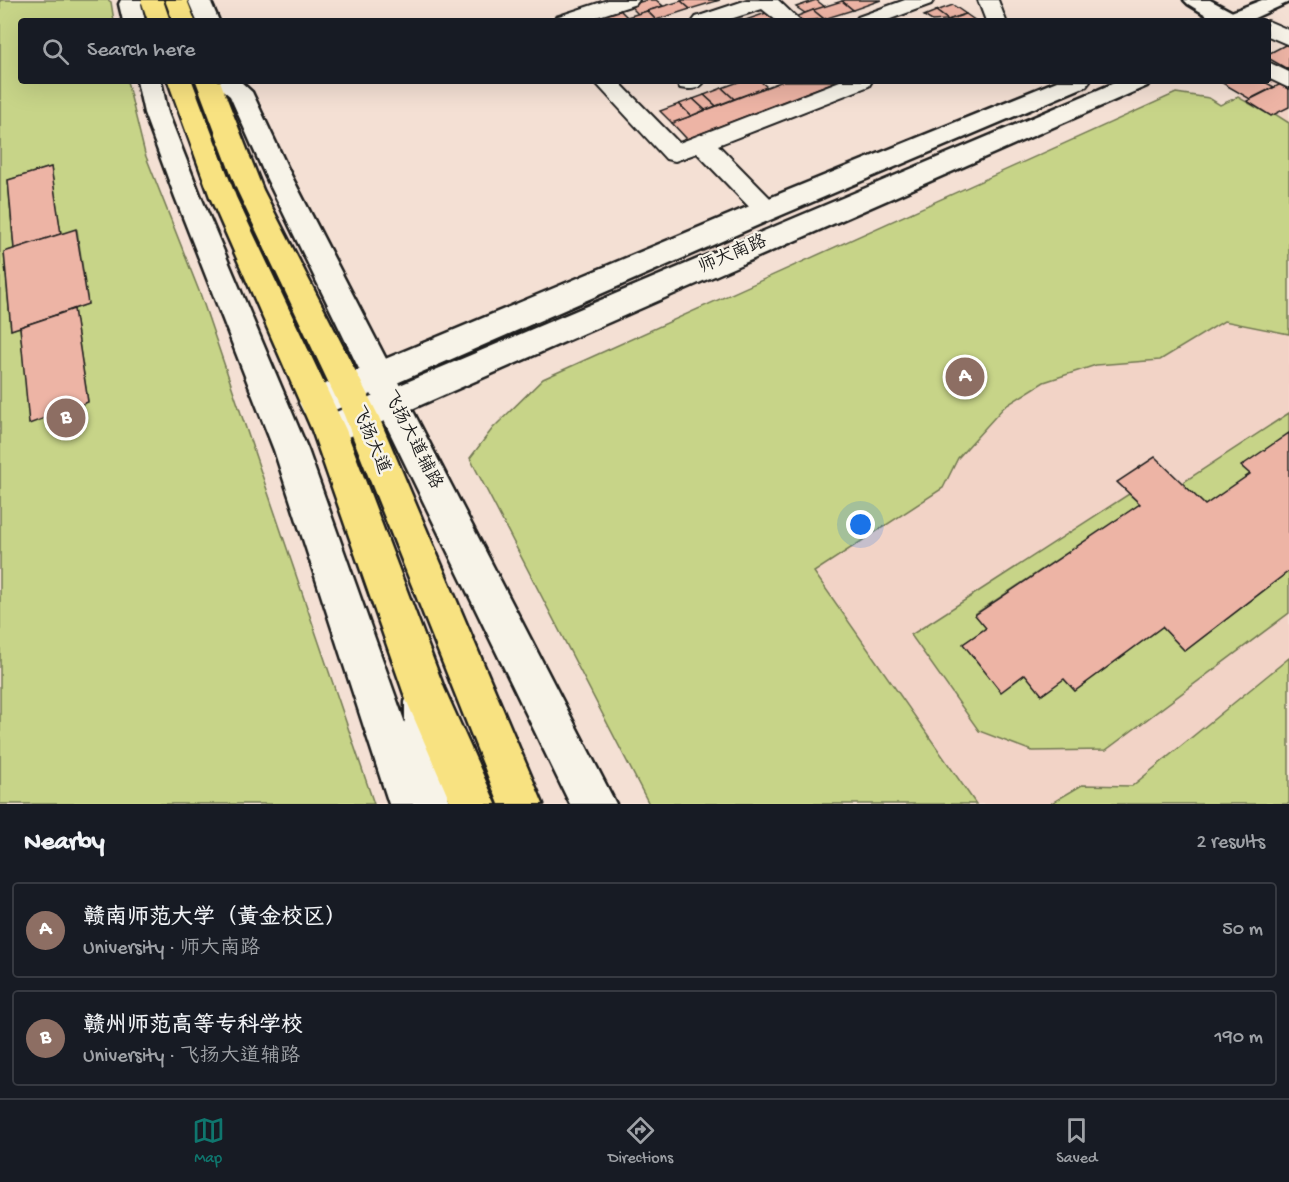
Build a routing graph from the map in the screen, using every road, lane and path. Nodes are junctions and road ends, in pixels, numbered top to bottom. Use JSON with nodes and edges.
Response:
{"nodes":[{"id":1,"x":152,"y":0,"type":"edge"},
{"id":2,"x":176,"y":0,"type":"edge"},
{"id":3,"x":199,"y":0,"type":"edge"},
{"id":4,"x":629,"y":0,"type":"edge"},
{"id":5,"x":766,"y":0,"type":"edge"},
{"id":6,"x":924,"y":0,"type":"edge"},
{"id":7,"x":988,"y":0,"type":"edge"},
{"id":8,"x":1195,"y":0,"type":"edge"},
{"id":9,"x":1280,"y":0,"type":"edge"},
{"id":10,"x":1289,"y":16,"type":"edge"},
{"id":11,"x":158,"y":18,"type":"edge"},
{"id":12,"x":183,"y":18,"type":"edge"},
{"id":13,"x":207,"y":18,"type":"edge"},
{"id":14,"x":572,"y":18,"type":"edge"},
{"id":15,"x":712,"y":18,"type":"edge"},
{"id":16,"x":787,"y":18,"type":"edge"},
{"id":17,"x":873,"y":18,"type":"edge"},
{"id":18,"x":995,"y":18,"type":"edge"},
{"id":19,"x":1234,"y":18,"type":"edge"},
{"id":20,"x":1242,"y":18,"type":"edge"},
{"id":21,"x":1271,"y":25,"type":"edge"},
{"id":22,"x":1271,"y":28,"type":"edge"},
{"id":23,"x":1289,"y":39,"type":"edge"},
{"id":24,"x":1271,"y":71,"type":"edge"},
{"id":25,"x":1289,"y":81,"type":"edge"},
{"id":26,"x":150,"y":84,"type":"edge"},
{"id":27,"x":181,"y":84,"type":"edge"},
{"id":28,"x":209,"y":84,"type":"edge"},
{"id":29,"x":608,"y":84,"type":"edge"},
{"id":30,"x":853,"y":84,"type":"edge"},
{"id":31,"x":1071,"y":84,"type":"edge"},
{"id":32,"x":1132,"y":84,"type":"edge"},
{"id":33,"x":233,"y":85,"type":"edge"},
{"id":34,"x":701,"y":143,"type":"junction"},
{"id":35,"x":279,"y":175,"type":"junction"},
{"id":36,"x":767,"y":210,"type":"junction"},
{"id":37,"x":282,"y":256,"type":"junction"},
{"id":38,"x":386,"y":388,"type":"junction"},
{"id":39,"x":355,"y":403,"type":"junction"},
{"id":40,"x":322,"y":417,"type":"junction"},
{"id":41,"x":426,"y":697,"type":"junction"},
{"id":42,"x":522,"y":797,"type":"edge"},
{"id":43,"x":411,"y":804,"type":"edge"},
{"id":44,"x":426,"y":804,"type":"edge"},
{"id":45,"x":474,"y":804,"type":"edge"},
{"id":46,"x":594,"y":804,"type":"edge"}],
"edges":[{"from":1,"to":11,"type":"main road"},
{"from":2,"to":12,"type":"main road"},
{"from":3,"to":13,"type":"street"},
{"from":4,"to":14,"type":"street"},
{"from":5,"to":15,"type":"street"},
{"from":5,"to":16,"type":"street"},
{"from":6,"to":17,"type":"street"},
{"from":7,"to":18,"type":"street"},
{"from":8,"to":19,"type":"street"},
{"from":9,"to":20,"type":"street"},
{"from":10,"to":21,"type":"street"},
{"from":22,"to":23,"type":"street"},
{"from":24,"to":25,"type":"street"},
{"from":26,"to":43,"type":"street"},
{"from":27,"to":40,"type":"main road","name":"飞扬大道"},
{"from":28,"to":37,"type":"main road","name":"飞扬大道"},
{"from":29,"to":34,"type":"street"},
{"from":30,"to":34,"type":"street"},
{"from":31,"to":36,"type":"street","name":"师大南路"},
{"from":32,"to":38,"type":"street","name":"师大南路"},
{"from":33,"to":35,"type":"street","name":"飞扬大道辅路"},
{"from":34,"to":36,"type":"street"},
{"from":35,"to":37,"type":"street"},
{"from":35,"to":38,"type":"street","name":"飞扬大道辅路"},
{"from":36,"to":38,"type":"street","name":"师大南路"},
{"from":37,"to":39,"type":"main road","name":"飞扬大道"},
{"from":38,"to":39,"type":"street","name":"师大南路"},
{"from":38,"to":46,"type":"street","name":"飞扬大道辅路"},
{"from":39,"to":40,"type":"street","name":"师大南路"},
{"from":39,"to":42,"type":"main road","name":"飞扬大道"},
{"from":40,"to":41,"type":"main road","name":"飞扬大道"},
{"from":41,"to":44,"type":"street"},
{"from":41,"to":45,"type":"main road","name":"飞扬大道"}]}
